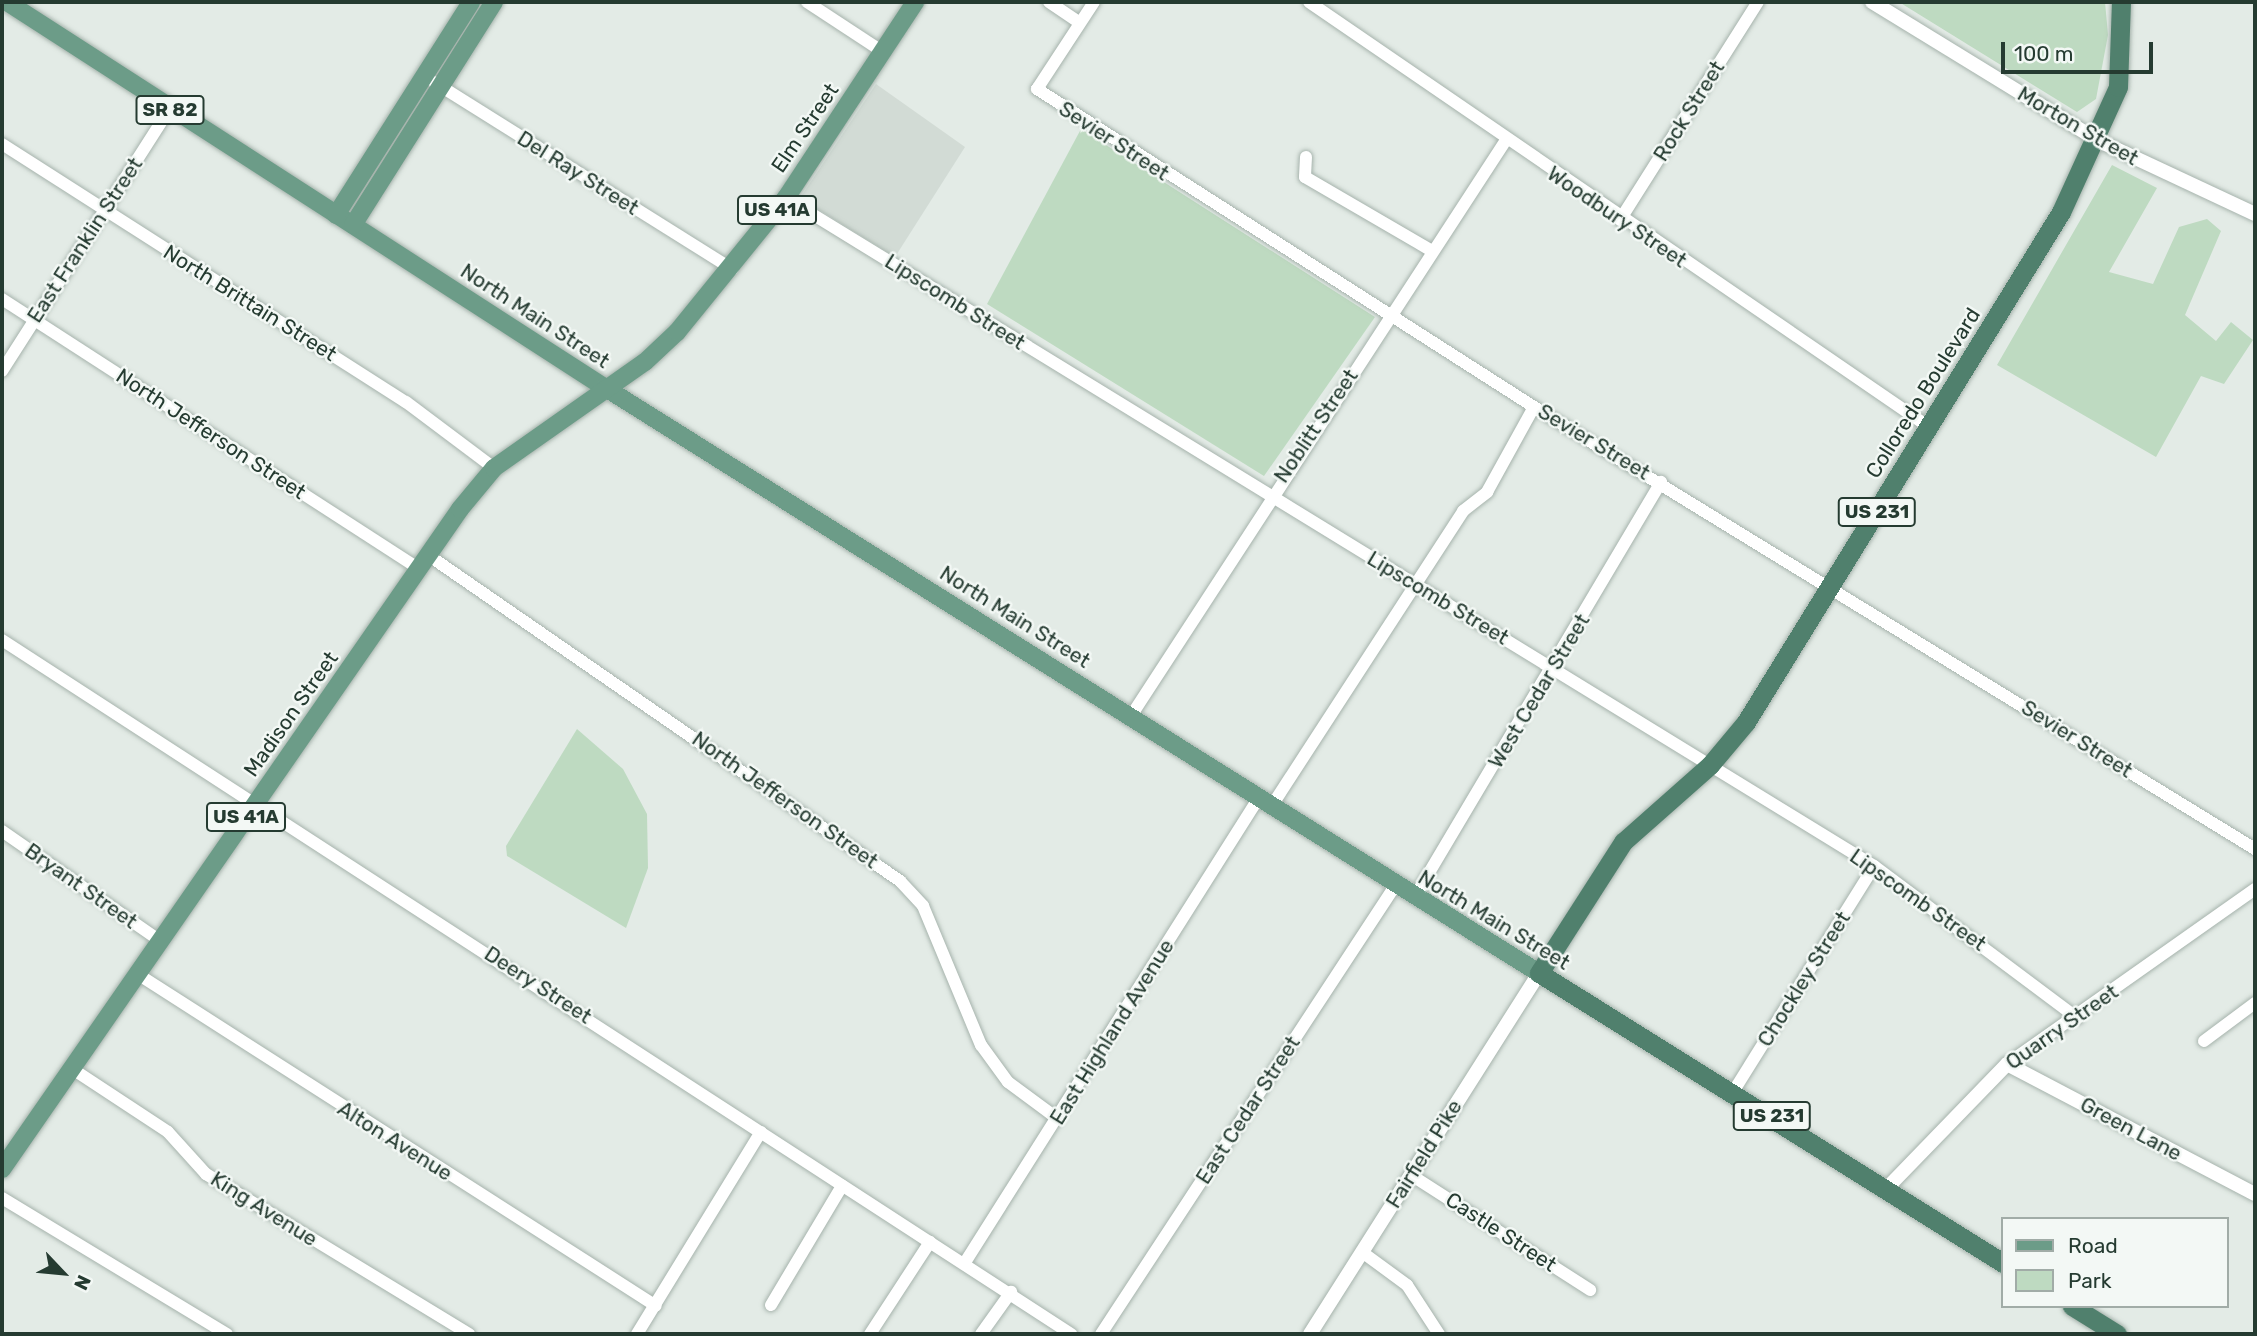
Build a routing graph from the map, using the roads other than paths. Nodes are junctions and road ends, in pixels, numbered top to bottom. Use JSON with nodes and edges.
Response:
{"nodes":[{"id":1,"x":7,"y":2,"type":"edge"},
{"id":2,"x":471,"y":2,"type":"edge"},
{"id":3,"x":494,"y":2,"type":"edge"},
{"id":4,"x":807,"y":2,"type":"edge"},
{"id":5,"x":915,"y":2,"type":"edge"},
{"id":6,"x":1049,"y":2,"type":"edge"},
{"id":7,"x":1094,"y":2,"type":"edge"},
{"id":8,"x":1309,"y":2,"type":"edge"},
{"id":9,"x":1758,"y":2,"type":"edge"},
{"id":10,"x":1872,"y":2,"type":"edge"},
{"id":11,"x":2121,"y":2,"type":"edge"},
{"id":12,"x":1080,"y":23,"type":"junction"},
{"id":13,"x":883,"y":52,"type":"junction"},
{"id":14,"x":425,"y":76,"type":"junction"},
{"id":15,"x":442,"y":88,"type":"junction"},
{"id":16,"x":169,"y":110,"type":"junction"},
{"id":17,"x":1506,"y":140,"type":"junction"},
{"id":18,"x":2099,"y":141,"type":"junction"},
{"id":19,"x":3,"y":147,"type":"edge"},
{"id":20,"x":1306,"y":157,"type":"dead end"},
{"id":21,"x":786,"y":198,"type":"junction"},
{"id":22,"x":102,"y":211,"type":"junction"},
{"id":23,"x":2255,"y":214,"type":"edge"},
{"id":24,"x":336,"y":215,"type":"junction"},
{"id":25,"x":1620,"y":220,"type":"junction"},
{"id":26,"x":354,"y":225,"type":"junction"},
{"id":27,"x":1432,"y":251,"type":"junction"},
{"id":28,"x":732,"y":269,"type":"junction"},
{"id":29,"x":2,"y":299,"type":"edge"},
{"id":30,"x":1391,"y":316,"type":"junction"},
{"id":31,"x":34,"y":320,"type":"junction"},
{"id":32,"x":2,"y":371,"type":"edge"},
{"id":33,"x":604,"y":387,"type":"junction"},
{"id":34,"x":1534,"y":407,"type":"junction"},
{"id":35,"x":1929,"y":427,"type":"junction"},
{"id":36,"x":494,"y":468,"type":"junction"},
{"id":37,"x":1661,"y":482,"type":"junction"},
{"id":38,"x":1267,"y":498,"type":"junction"},
{"id":39,"x":424,"y":562,"type":"junction"},
{"id":40,"x":1416,"y":583,"type":"junction"},
{"id":41,"x":1829,"y":589,"type":"junction"},
{"id":42,"x":2,"y":640,"type":"edge"},
{"id":43,"x":1553,"y":668,"type":"junction"},
{"id":44,"x":1131,"y":716,"type":"junction"},
{"id":45,"x":1710,"y":765,"type":"junction"},
{"id":46,"x":258,"y":801,"type":"junction"},
{"id":47,"x":1264,"y":803,"type":"junction"},
{"id":48,"x":2,"y":832,"type":"edge"},
{"id":49,"x":2255,"y":849,"type":"edge"},
{"id":50,"x":1874,"y":866,"type":"junction"},
{"id":51,"x":1395,"y":886,"type":"junction"},
{"id":52,"x":2255,"y":889,"type":"edge"},
{"id":53,"x":1414,"y":898,"type":"junction"},
{"id":54,"x":160,"y":941,"type":"junction"},
{"id":55,"x":136,"y":973,"type":"junction"},
{"id":56,"x":1539,"y":974,"type":"junction"},
{"id":57,"x":2255,"y":1003,"type":"edge"},
{"id":58,"x":2077,"y":1018,"type":"junction"},
{"id":59,"x":2204,"y":1041,"type":"dead end"},
{"id":60,"x":2007,"y":1064,"type":"junction"},
{"id":61,"x":71,"y":1068,"type":"junction"},
{"id":62,"x":1733,"y":1092,"type":"junction"},
{"id":63,"x":1058,"y":1119,"type":"junction"},
{"id":64,"x":761,"y":1132,"type":"junction"},
{"id":65,"x":2,"y":1169,"type":"edge"},
{"id":66,"x":1411,"y":1175,"type":"junction"},
{"id":67,"x":842,"y":1186,"type":"junction"},
{"id":68,"x":1888,"y":1187,"type":"junction"},
{"id":69,"x":2255,"y":1194,"type":"edge"},
{"id":70,"x":2,"y":1198,"type":"edge"},
{"id":71,"x":930,"y":1242,"type":"junction"},
{"id":72,"x":1362,"y":1252,"type":"junction"},
{"id":73,"x":2002,"y":1262,"type":"edge"},
{"id":74,"x":964,"y":1264,"type":"junction"},
{"id":75,"x":1590,"y":1290,"type":"dead end"},
{"id":76,"x":1011,"y":1292,"type":"junction"},
{"id":77,"x":771,"y":1305,"type":"dead end"},
{"id":78,"x":656,"y":1306,"type":"junction"},
{"id":79,"x":2075,"y":1308,"type":"edge"},
{"id":80,"x":227,"y":1334,"type":"edge"},
{"id":81,"x":469,"y":1334,"type":"edge"},
{"id":82,"x":637,"y":1334,"type":"edge"},
{"id":83,"x":870,"y":1334,"type":"edge"},
{"id":84,"x":981,"y":1334,"type":"edge"},
{"id":85,"x":1071,"y":1334,"type":"edge"},
{"id":86,"x":1101,"y":1334,"type":"edge"},
{"id":87,"x":1310,"y":1334,"type":"edge"},
{"id":88,"x":1439,"y":1334,"type":"edge"},
{"id":89,"x":2117,"y":1334,"type":"edge"}],
"edges":[{"from":1,"to":16,"type":"main road","name":"North Main Street","number":"SR 82"},
{"from":2,"to":14,"type":"main road"},
{"from":3,"to":15,"type":"main road"},
{"from":4,"to":13,"type":"street"},
{"from":5,"to":13,"type":"main road","name":"Elm Street","number":"US 41A"},
{"from":6,"to":12,"type":"street"},
{"from":7,"to":12,"type":"street"},
{"from":8,"to":17,"type":"street","name":"Woodbury Street"},
{"from":9,"to":25,"type":"street","name":"Rock Street"},
{"from":10,"to":18,"type":"street","name":"Morton Street"},
{"from":11,"to":18,"type":"highway","name":"Colloredo Boulevard","number":"US 231"},
{"from":12,"to":30,"type":"street","name":"Sevier Street"},
{"from":13,"to":21,"type":"main road","name":"Elm Street","number":"US 41A"},
{"from":14,"to":15,"type":"street","name":"Del Ray Street"},
{"from":14,"to":24,"type":"main road"},
{"from":15,"to":26,"type":"main road"},
{"from":15,"to":28,"type":"street","name":"Del Ray Street"},
{"from":16,"to":22,"type":"street","name":"East Franklin Street"},
{"from":16,"to":24,"type":"main road","name":"North Main Street","number":"SR 82"},
{"from":17,"to":25,"type":"street","name":"Woodbury Street"},
{"from":17,"to":27,"type":"street","name":"Noblitt Street"},
{"from":18,"to":23,"type":"street","name":"Morton Street"},
{"from":18,"to":35,"type":"highway","name":"Colloredo Boulevard","number":"US 231"},
{"from":19,"to":22,"type":"street","name":"North Brittain Street"},
{"from":20,"to":27,"type":"street"},
{"from":21,"to":28,"type":"main road","name":"Elm Street","number":"US 41A"},
{"from":21,"to":38,"type":"street","name":"Lipscomb Street"},
{"from":22,"to":31,"type":"street","name":"East Franklin Street"},
{"from":22,"to":36,"type":"street","name":"North Brittain Street"},
{"from":24,"to":26,"type":"main road","name":"North Main Street","number":"SR 82"},
{"from":25,"to":35,"type":"street","name":"Woodbury Street"},
{"from":26,"to":33,"type":"main road","name":"North Main Street"},
{"from":27,"to":30,"type":"street","name":"Noblitt Street"},
{"from":28,"to":33,"type":"main road","name":"Elm Street","number":"US 41A"},
{"from":29,"to":31,"type":"street","name":"North Jefferson Street"},
{"from":30,"to":34,"type":"street","name":"Sevier Street"},
{"from":30,"to":38,"type":"street","name":"Noblitt Street"},
{"from":31,"to":32,"type":"street","name":"East Franklin Street"},
{"from":31,"to":39,"type":"street","name":"North Jefferson Street"},
{"from":33,"to":36,"type":"main road","name":"Madison Street","number":"US 41A"},
{"from":33,"to":44,"type":"main road","name":"North Main Street"},
{"from":34,"to":37,"type":"street","name":"Sevier Street"},
{"from":34,"to":40,"type":"street","name":"East Highland Avenue"},
{"from":35,"to":41,"type":"highway","name":"Colloredo Boulevard","number":"US 231"},
{"from":36,"to":39,"type":"main road","name":"Madison Street","number":"US 41A"},
{"from":37,"to":41,"type":"street","name":"Sevier Street"},
{"from":37,"to":43,"type":"street","name":"West Cedar Street"},
{"from":38,"to":40,"type":"street","name":"Lipscomb Street"},
{"from":38,"to":44,"type":"street","name":"Noblitt Street"},
{"from":39,"to":46,"type":"main road","name":"Madison Street","number":"US 41A"},
{"from":39,"to":63,"type":"street","name":"North Jefferson Street"},
{"from":40,"to":43,"type":"street","name":"Lipscomb Street"},
{"from":40,"to":47,"type":"street","name":"East Highland Avenue"},
{"from":41,"to":45,"type":"highway","name":"Colloredo Boulevard","number":"US 231"},
{"from":41,"to":49,"type":"street","name":"Sevier Street"},
{"from":42,"to":46,"type":"street","name":"Deery Street"},
{"from":43,"to":45,"type":"street","name":"Lipscomb Street"},
{"from":43,"to":53,"type":"street","name":"West Cedar Street"},
{"from":44,"to":47,"type":"main road","name":"North Main Street"},
{"from":45,"to":50,"type":"street","name":"Lipscomb Street"},
{"from":45,"to":56,"type":"highway","name":"Colloredo Boulevard","number":"US 231"},
{"from":46,"to":54,"type":"main road","name":"Madison Street","number":"US 41A"},
{"from":46,"to":64,"type":"street","name":"Deery Street"},
{"from":47,"to":51,"type":"main road","name":"North Main Street"},
{"from":47,"to":63,"type":"street","name":"East Highland Avenue"},
{"from":48,"to":54,"type":"street","name":"Bryant Street"},
{"from":50,"to":58,"type":"street","name":"Lipscomb Street"},
{"from":50,"to":62,"type":"street","name":"Chockley Street"},
{"from":51,"to":53,"type":"main road","name":"North Main Street"},
{"from":51,"to":86,"type":"street","name":"East Cedar Street"},
{"from":52,"to":58,"type":"street","name":"Quarry Street"},
{"from":53,"to":56,"type":"main road","name":"North Main Street"},
{"from":54,"to":55,"type":"main road","name":"Madison Street","number":"US 41A"},
{"from":55,"to":61,"type":"main road","name":"Madison Street","number":"US 41A"},
{"from":55,"to":78,"type":"street","name":"Alton Avenue"},
{"from":56,"to":62,"type":"highway","name":"North Main Street","number":"US 231"},
{"from":56,"to":66,"type":"street","name":"Fairfield Pike"},
{"from":57,"to":59,"type":"street"},
{"from":58,"to":60,"type":"street","name":"Quarry Street"},
{"from":60,"to":68,"type":"street","name":"Quarry Street"},
{"from":60,"to":69,"type":"street","name":"Green Lane"},
{"from":61,"to":65,"type":"main road","name":"Madison Street","number":"US 41A"},
{"from":61,"to":81,"type":"street","name":"King Avenue"},
{"from":62,"to":68,"type":"highway","name":"North Main Street","number":"US 231"},
{"from":63,"to":74,"type":"street","name":"East Highland Avenue"},
{"from":64,"to":67,"type":"street","name":"Deery Street"},
{"from":64,"to":78,"type":"street"},
{"from":66,"to":72,"type":"street","name":"Fairfield Pike"},
{"from":66,"to":75,"type":"street","name":"Castle Street"},
{"from":67,"to":71,"type":"street","name":"Deery Street"},
{"from":67,"to":77,"type":"street"},
{"from":68,"to":73,"type":"highway","name":"North Main Street","number":"US 231"},
{"from":70,"to":80,"type":"street"},
{"from":71,"to":74,"type":"street","name":"Deery Street"},
{"from":71,"to":83,"type":"street"},
{"from":72,"to":87,"type":"street","name":"Fairfield Pike"},
{"from":72,"to":88,"type":"street"},
{"from":74,"to":76,"type":"street","name":"Deery Street"},
{"from":76,"to":84,"type":"street"},
{"from":76,"to":85,"type":"street","name":"Deery Street"},
{"from":78,"to":82,"type":"street"},
{"from":79,"to":89,"type":"highway"}]}
